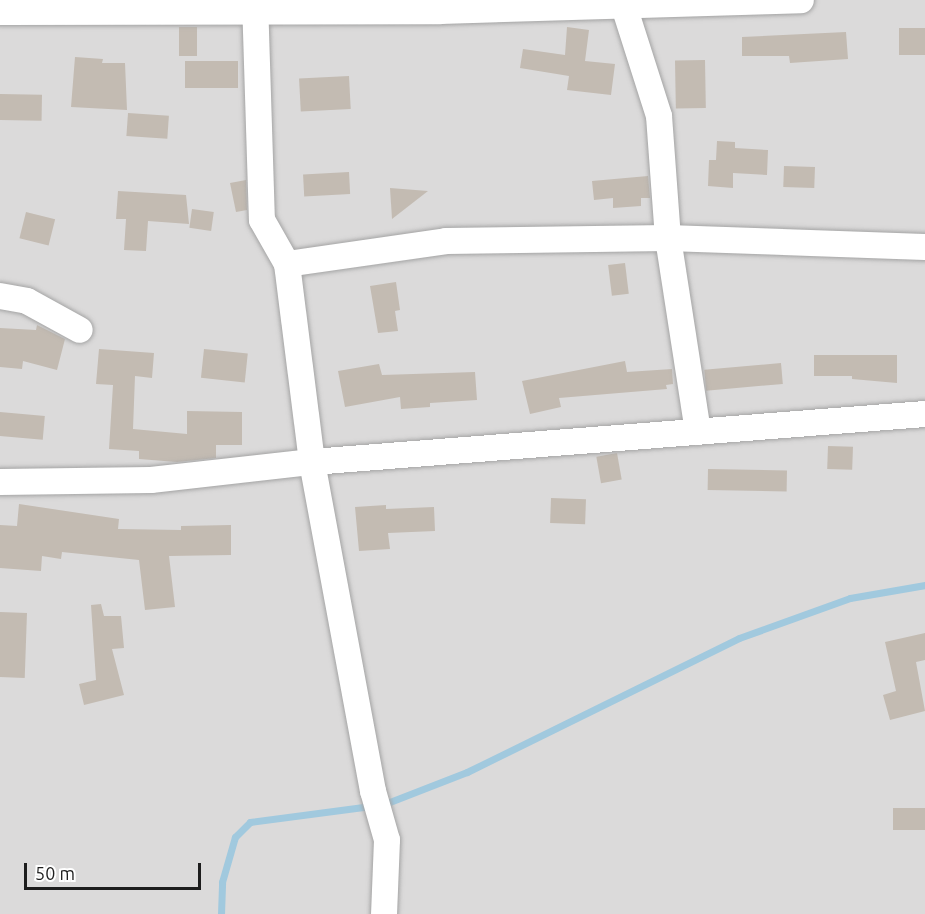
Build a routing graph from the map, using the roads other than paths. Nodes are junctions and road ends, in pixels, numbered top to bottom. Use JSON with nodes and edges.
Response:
{"nodes":[{"id":1,"x":801,"y":0,"type":"edge"},
{"id":2,"x":622,"y":2,"type":"edge"},
{"id":3,"x":255,"y":6,"type":"edge"},
{"id":4,"x":0,"y":12,"type":"edge"},
{"id":5,"x":668,"y":238,"type":"junction"},
{"id":6,"x":925,"y":247,"type":"edge"},
{"id":7,"x":287,"y":264,"type":"junction"},
{"id":8,"x":0,"y":296,"type":"edge"},
{"id":9,"x":80,"y":330,"type":"dead end"},
{"id":10,"x":925,"y":414,"type":"edge"},
{"id":11,"x":698,"y":432,"type":"junction"},
{"id":12,"x":312,"y":462,"type":"junction"},
{"id":13,"x":0,"y":482,"type":"edge"},
{"id":14,"x":384,"y":914,"type":"edge"}],
"edges":[{"from":1,"to":2,"type":"street"},
{"from":2,"to":3,"type":"street"},
{"from":2,"to":5,"type":"street"},
{"from":3,"to":4,"type":"street"},
{"from":3,"to":7,"type":"street"},
{"from":5,"to":6,"type":"street"},
{"from":5,"to":7,"type":"street"},
{"from":5,"to":11,"type":"street"},
{"from":7,"to":12,"type":"street"},
{"from":8,"to":9,"type":"street"},
{"from":10,"to":11,"type":"street"},
{"from":11,"to":12,"type":"street"},
{"from":12,"to":13,"type":"street"},
{"from":12,"to":14,"type":"street"}]}
